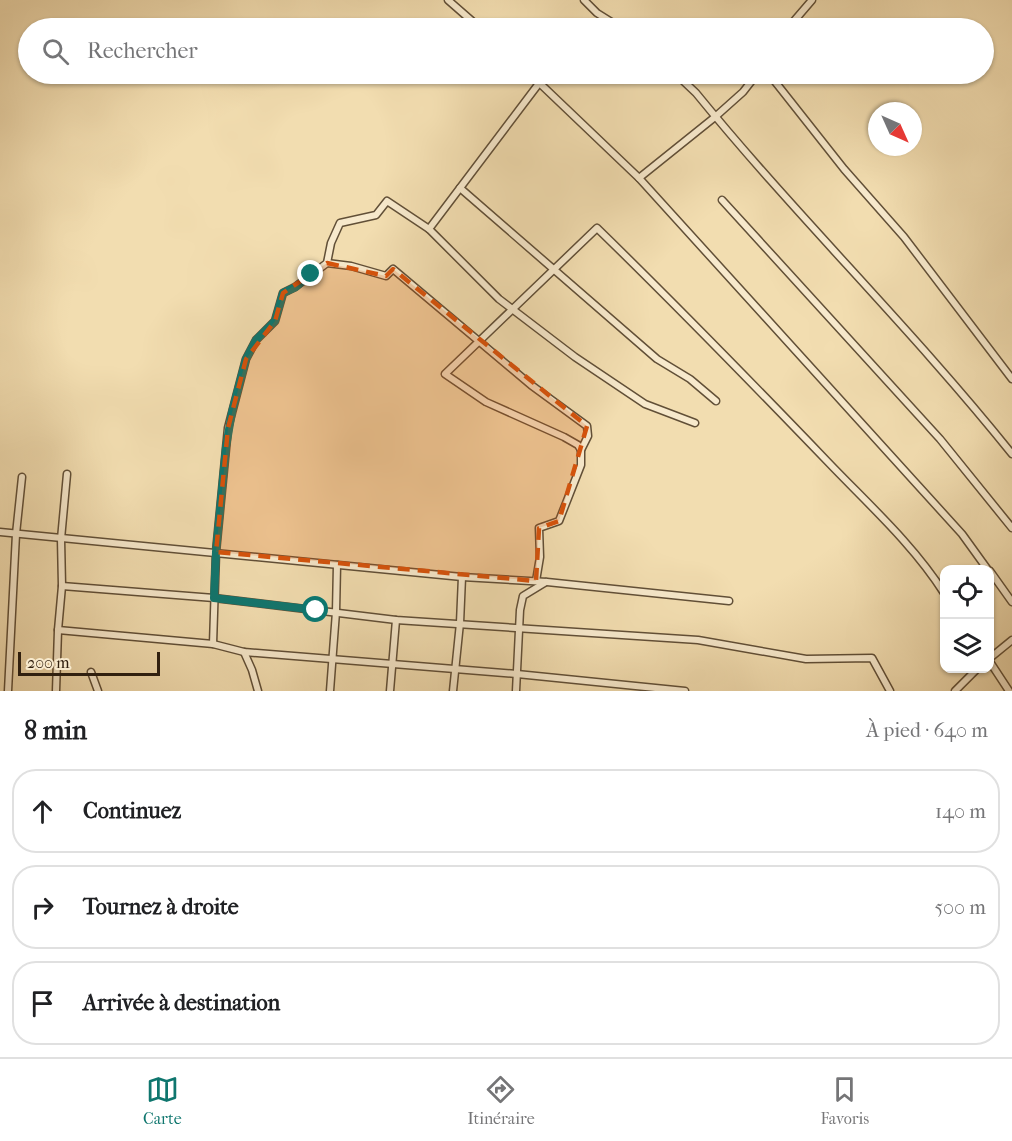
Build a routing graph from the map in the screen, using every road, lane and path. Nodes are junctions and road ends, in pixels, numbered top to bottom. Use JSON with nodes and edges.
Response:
{"nodes":[{"id":1,"x":448,"y":0,"type":"edge"},
{"id":2,"x":584,"y":0,"type":"edge"},
{"id":3,"x":812,"y":0,"type":"edge"},
{"id":4,"x":469,"y":18,"type":"edge"},
{"id":5,"x":605,"y":18,"type":"edge"},
{"id":6,"x":797,"y":18,"type":"edge"},
{"id":7,"x":538,"y":84,"type":"edge"},
{"id":8,"x":542,"y":84,"type":"edge"},
{"id":9,"x":687,"y":84,"type":"edge"},
{"id":10,"x":749,"y":84,"type":"edge"},
{"id":11,"x":777,"y":84,"type":"edge"},
{"id":12,"x":715,"y":117,"type":"junction"},
{"id":13,"x":639,"y":178,"type":"junction"},
{"id":14,"x":459,"y":188,"type":"junction"},
{"id":15,"x":722,"y":200,"type":"dead end"},
{"id":16,"x":429,"y":229,"type":"junction"},
{"id":17,"x":327,"y":263,"type":"junction"},
{"id":18,"x":553,"y":268,"type":"junction"},
{"id":19,"x":513,"y":308,"type":"junction"},
{"id":20,"x":478,"y":341,"type":"junction"},
{"id":21,"x":1012,"y":379,"type":"edge"},
{"id":22,"x":716,"y":401,"type":"dead end"},
{"id":23,"x":695,"y":423,"type":"dead end"},
{"id":24,"x":581,"y":450,"type":"junction"},
{"id":25,"x":1012,"y":454,"type":"edge"},
{"id":26,"x":67,"y":474,"type":"dead end"},
{"id":27,"x":22,"y":477,"type":"dead end"},
{"id":28,"x":1012,"y":528,"type":"edge"},
{"id":29,"x":0,"y":532,"type":"edge"},
{"id":30,"x":16,"y":534,"type":"junction"},
{"id":31,"x":61,"y":539,"type":"junction"},
{"id":32,"x":216,"y":552,"type":"junction"},
{"id":33,"x":337,"y":564,"type":"junction"},
{"id":34,"x":985,"y":565,"type":"edge"},
{"id":35,"x":462,"y":577,"type":"junction"},
{"id":36,"x":994,"y":577,"type":"edge"},
{"id":37,"x":536,"y":582,"type":"junction"},
{"id":38,"x":547,"y":582,"type":"junction"},
{"id":39,"x":62,"y":586,"type":"junction"},
{"id":40,"x":940,"y":586,"type":"edge"},
{"id":41,"x":214,"y":598,"type":"junction"},
{"id":42,"x":729,"y":601,"type":"dead end"},
{"id":43,"x":1012,"y":602,"type":"edge"},
{"id":44,"x":336,"y":612,"type":"junction"},
{"id":45,"x":396,"y":620,"type":"junction"},
{"id":46,"x":460,"y":623,"type":"junction"},
{"id":47,"x":520,"y":628,"type":"junction"},
{"id":48,"x":57,"y":630,"type":"junction"},
{"id":49,"x":1012,"y":640,"type":"edge"},
{"id":50,"x":213,"y":644,"type":"junction"},
{"id":51,"x":244,"y":652,"type":"junction"},
{"id":52,"x":994,"y":656,"type":"edge"},
{"id":53,"x":332,"y":658,"type":"junction"},
{"id":54,"x":393,"y":664,"type":"junction"},
{"id":55,"x":994,"y":667,"type":"edge"},
{"id":56,"x":456,"y":669,"type":"junction"},
{"id":57,"x":92,"y":672,"type":"dead end"},
{"id":58,"x":974,"y":673,"type":"edge"},
{"id":59,"x":517,"y":674,"type":"junction"},
{"id":60,"x":8,"y":691,"type":"edge"},
{"id":61,"x":56,"y":691,"type":"edge"},
{"id":62,"x":98,"y":691,"type":"edge"},
{"id":63,"x":258,"y":691,"type":"edge"},
{"id":64,"x":330,"y":691,"type":"edge"},
{"id":65,"x":390,"y":691,"type":"edge"},
{"id":66,"x":453,"y":691,"type":"edge"},
{"id":67,"x":516,"y":691,"type":"edge"},
{"id":68,"x":686,"y":691,"type":"edge"},
{"id":69,"x":890,"y":691,"type":"edge"},
{"id":70,"x":955,"y":691,"type":"edge"},
{"id":71,"x":1009,"y":691,"type":"edge"}],
"edges":[{"from":1,"to":4,"type":"street"},
{"from":2,"to":5,"type":"street"},
{"from":3,"to":6,"type":"street"},
{"from":7,"to":14,"type":"street"},
{"from":8,"to":13,"type":"street"},
{"from":9,"to":12,"type":"street"},
{"from":10,"to":12,"type":"street"},
{"from":11,"to":21,"type":"street"},
{"from":12,"to":13,"type":"street"},
{"from":12,"to":25,"type":"street"},
{"from":13,"to":34,"type":"street"},
{"from":14,"to":16,"type":"street"},
{"from":14,"to":18,"type":"street"},
{"from":15,"to":28,"type":"street"},
{"from":16,"to":17,"type":"street"},
{"from":16,"to":19,"type":"street"},
{"from":17,"to":20,"type":"street"},
{"from":17,"to":32,"type":"street"},
{"from":18,"to":19,"type":"street"},
{"from":18,"to":22,"type":"street"},
{"from":18,"to":40,"type":"street"},
{"from":19,"to":20,"type":"street"},
{"from":19,"to":23,"type":"street"},
{"from":20,"to":24,"type":"street"},
{"from":20,"to":24,"type":"street"},
{"from":24,"to":37,"type":"street"},
{"from":26,"to":31,"type":"street"},
{"from":27,"to":30,"type":"street"},
{"from":29,"to":30,"type":"street"},
{"from":30,"to":31,"type":"street"},
{"from":30,"to":60,"type":"street"},
{"from":31,"to":32,"type":"street"},
{"from":31,"to":39,"type":"street"},
{"from":32,"to":33,"type":"street"},
{"from":32,"to":41,"type":"street"},
{"from":33,"to":35,"type":"street"},
{"from":33,"to":44,"type":"street"},
{"from":35,"to":37,"type":"street"},
{"from":35,"to":46,"type":"street"},
{"from":36,"to":43,"type":"street"},
{"from":37,"to":38,"type":"street"},
{"from":38,"to":42,"type":"street"},
{"from":38,"to":47,"type":"street"},
{"from":39,"to":41,"type":"street"},
{"from":39,"to":48,"type":"street"},
{"from":41,"to":44,"type":"street"},
{"from":41,"to":50,"type":"street"},
{"from":44,"to":45,"type":"street"},
{"from":44,"to":53,"type":"street"},
{"from":45,"to":46,"type":"street"},
{"from":45,"to":54,"type":"street"},
{"from":46,"to":47,"type":"street"},
{"from":46,"to":56,"type":"street"},
{"from":47,"to":59,"type":"street"},
{"from":47,"to":69,"type":"street"},
{"from":48,"to":50,"type":"street"},
{"from":48,"to":61,"type":"street"},
{"from":49,"to":52,"type":"street"},
{"from":50,"to":51,"type":"street"},
{"from":51,"to":53,"type":"street"},
{"from":51,"to":63,"type":"street"},
{"from":53,"to":54,"type":"street"},
{"from":53,"to":64,"type":"street"},
{"from":54,"to":56,"type":"street"},
{"from":54,"to":65,"type":"street"},
{"from":55,"to":71,"type":"street"},
{"from":56,"to":59,"type":"street"},
{"from":56,"to":66,"type":"street"},
{"from":57,"to":62,"type":"street"},
{"from":58,"to":70,"type":"street"},
{"from":59,"to":67,"type":"street"},
{"from":59,"to":68,"type":"street"}]}
